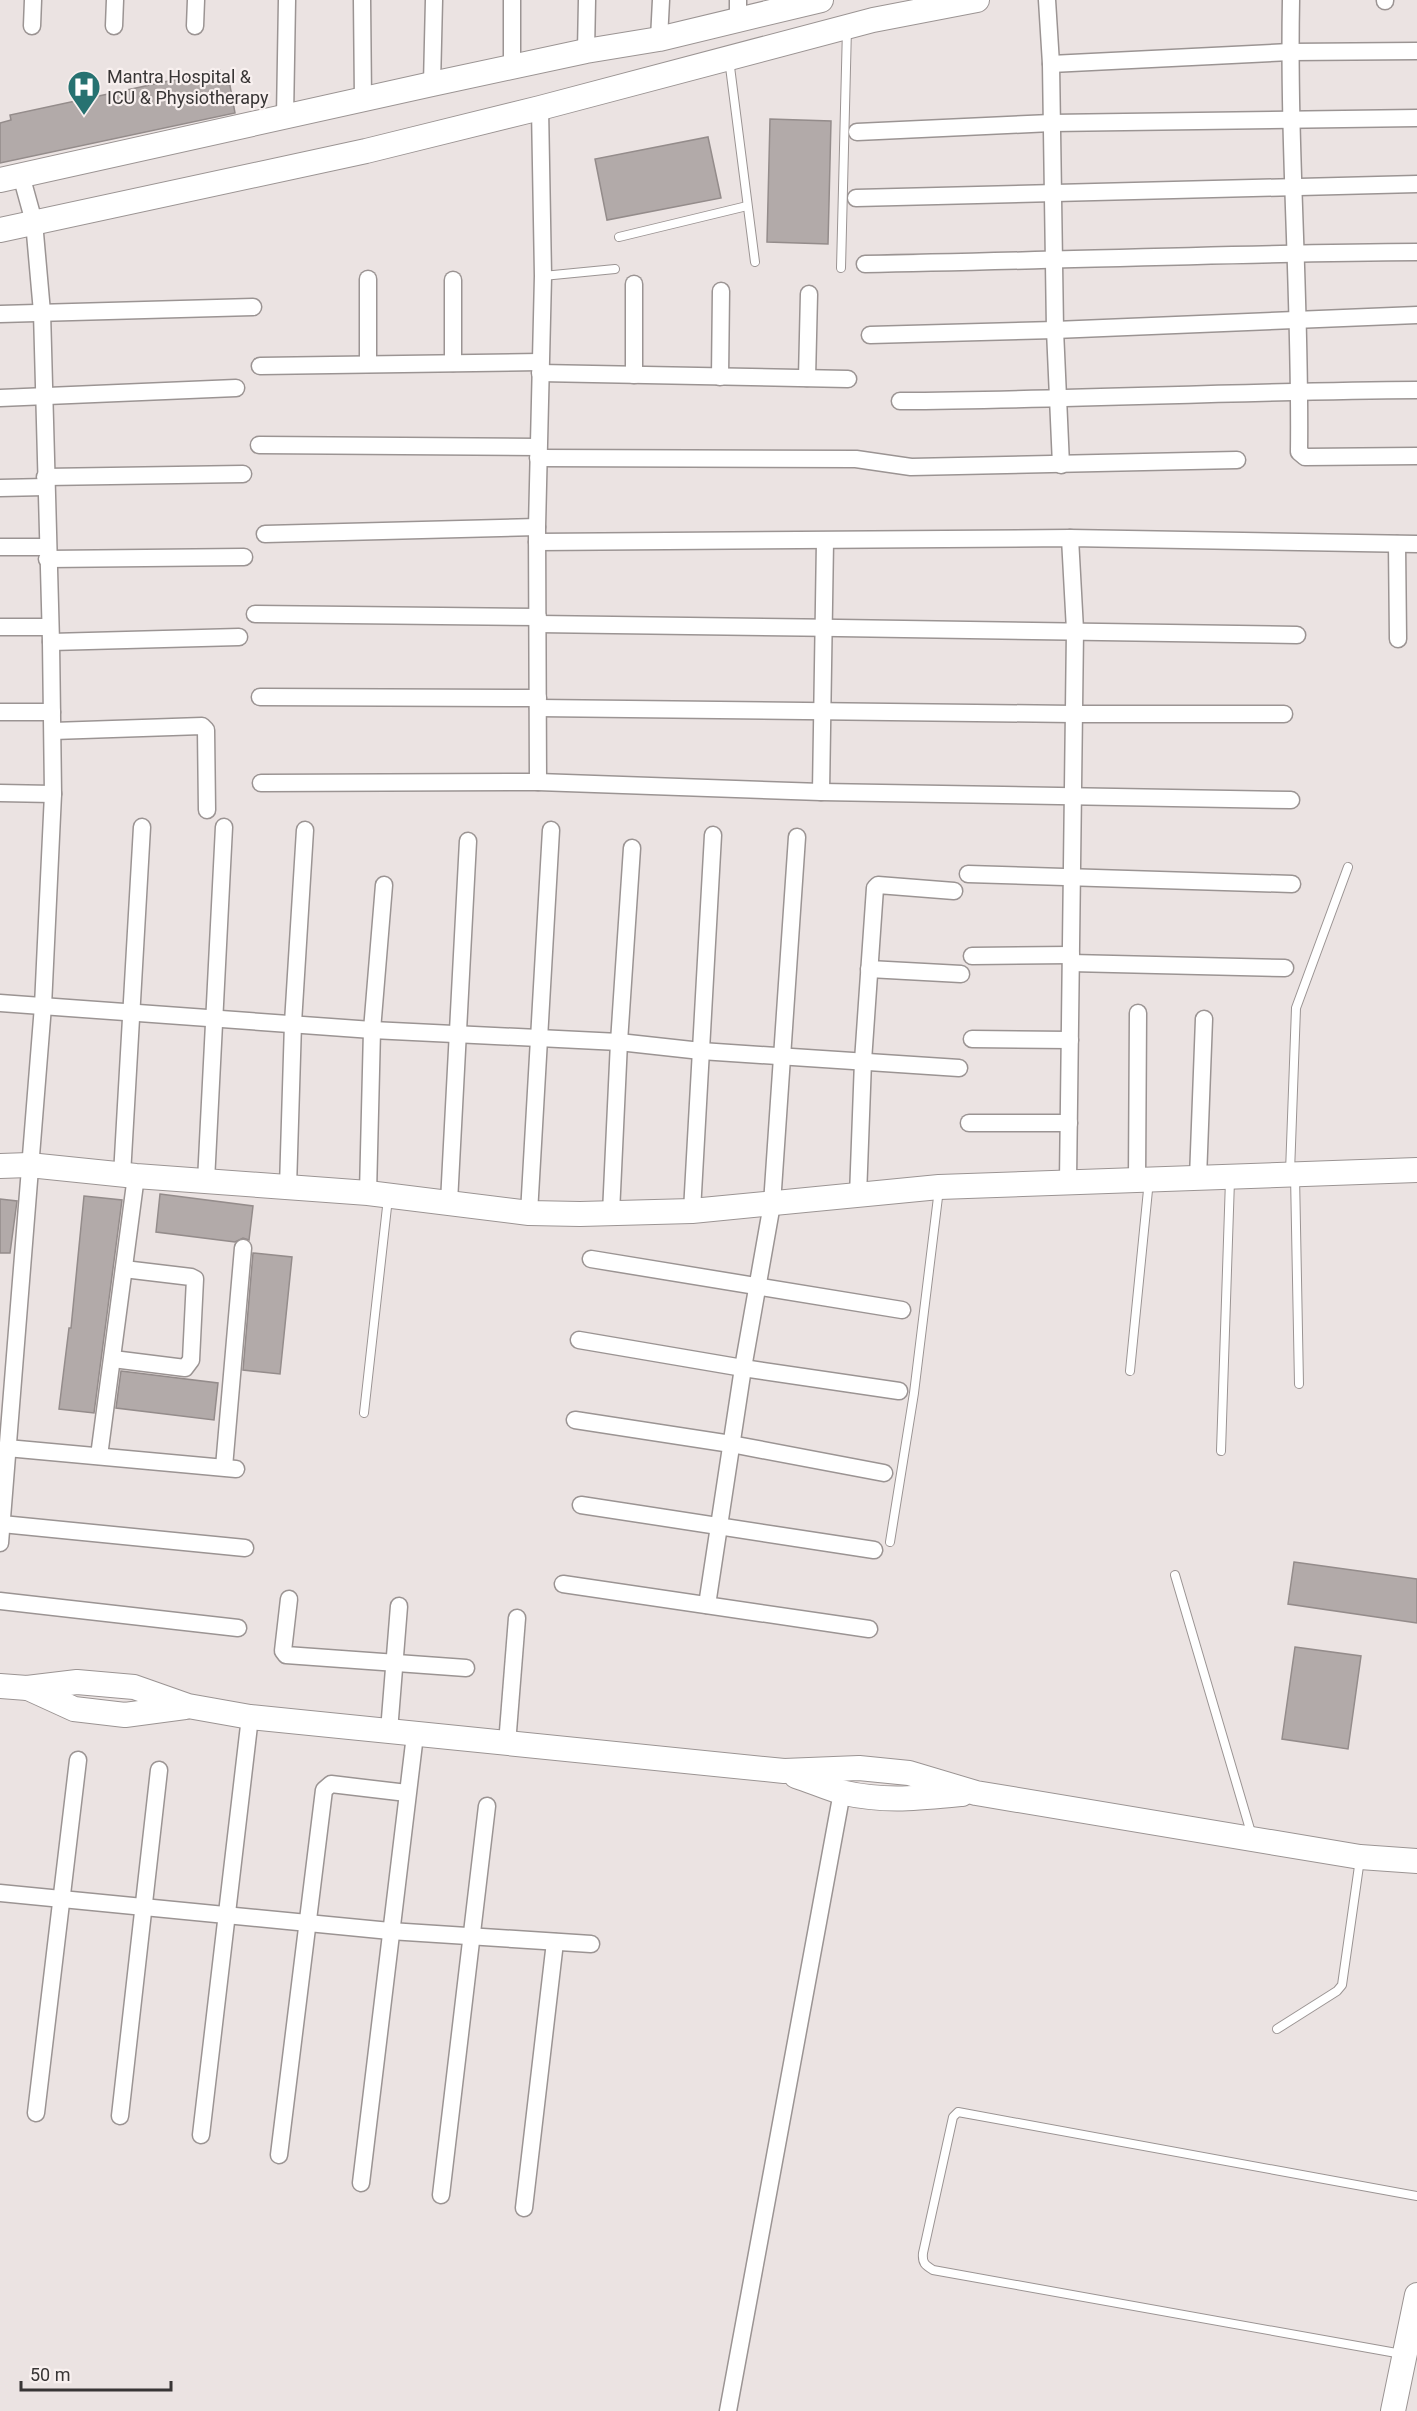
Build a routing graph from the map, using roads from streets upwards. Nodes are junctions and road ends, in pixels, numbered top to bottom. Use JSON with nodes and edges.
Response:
{"nodes":[{"id":1,"x":33,"y":0,"type":"edge"},
{"id":2,"x":115,"y":0,"type":"edge"},
{"id":3,"x":196,"y":0,"type":"edge"},
{"id":4,"x":287,"y":0,"type":"edge"},
{"id":5,"x":362,"y":0,"type":"edge"},
{"id":6,"x":434,"y":0,"type":"edge"},
{"id":7,"x":512,"y":0,"type":"edge"},
{"id":8,"x":587,"y":0,"type":"edge"},
{"id":9,"x":661,"y":0,"type":"edge"},
{"id":10,"x":977,"y":0,"type":"edge"},
{"id":11,"x":1047,"y":0,"type":"edge"},
{"id":12,"x":1291,"y":0,"type":"edge"},
{"id":13,"x":816,"y":1,"type":"edge"},
{"id":14,"x":738,"y":10,"type":"edge"},
{"id":15,"x":870,"y":10,"type":"edge"},
{"id":16,"x":32,"y":26,"type":"dead end"},
{"id":17,"x":114,"y":26,"type":"dead end"},
{"id":18,"x":195,"y":26,"type":"dead end"},
{"id":19,"x":659,"y":39,"type":"junction"},
{"id":20,"x":586,"y":51,"type":"junction"},
{"id":21,"x":1417,"y":51,"type":"edge"},
{"id":22,"x":1290,"y":52,"type":"junction"},
{"id":23,"x":1051,"y":64,"type":"junction"},
{"id":24,"x":512,"y":68,"type":"junction"},
{"id":25,"x":432,"y":84,"type":"junction"},
{"id":26,"x":363,"y":100,"type":"junction"},
{"id":27,"x":540,"y":108,"type":"junction"},
{"id":28,"x":285,"y":117,"type":"junction"},
{"id":29,"x":1417,"y":118,"type":"edge"},
{"id":30,"x":1291,"y":119,"type":"junction"},
{"id":31,"x":1051,"y":123,"type":"junction"},
{"id":32,"x":857,"y":132,"type":"dead end"},
{"id":33,"x":10,"y":177,"type":"edge"},
{"id":34,"x":1417,"y":184,"type":"edge"},
{"id":35,"x":1294,"y":186,"type":"junction"},
{"id":36,"x":1052,"y":192,"type":"junction"},
{"id":37,"x":856,"y":198,"type":"dead end"},
{"id":38,"x":34,"y":222,"type":"junction"},
{"id":39,"x":0,"y":230,"type":"edge"},
{"id":40,"x":1417,"y":252,"type":"edge"},
{"id":41,"x":1296,"y":253,"type":"junction"},
{"id":42,"x":1054,"y":261,"type":"junction"},
{"id":43,"x":865,"y":264,"type":"dead end"},
{"id":44,"x":368,"y":279,"type":"dead end"},
{"id":45,"x":453,"y":280,"type":"dead end"},
{"id":46,"x":634,"y":284,"type":"dead end"},
{"id":47,"x":721,"y":291,"type":"dead end"},
{"id":48,"x":809,"y":294,"type":"dead end"},
{"id":49,"x":253,"y":307,"type":"dead end"},
{"id":50,"x":42,"y":312,"type":"junction"},
{"id":51,"x":0,"y":314,"type":"edge"},
{"id":52,"x":1417,"y":315,"type":"edge"},
{"id":53,"x":1296,"y":321,"type":"junction"},
{"id":54,"x":1055,"y":330,"type":"junction"},
{"id":55,"x":870,"y":335,"type":"dead end"},
{"id":56,"x":453,"y":363,"type":"junction"},
{"id":57,"x":368,"y":364,"type":"junction"},
{"id":58,"x":260,"y":366,"type":"dead end"},
{"id":59,"x":540,"y":368,"type":"junction"},
{"id":60,"x":634,"y":375,"type":"junction"},
{"id":61,"x":720,"y":376,"type":"junction"},
{"id":62,"x":807,"y":378,"type":"junction"},
{"id":63,"x":848,"y":379,"type":"dead end"},
{"id":64,"x":236,"y":388,"type":"dead end"},
{"id":65,"x":1417,"y":390,"type":"edge"},
{"id":66,"x":1300,"y":391,"type":"junction"},
{"id":67,"x":43,"y":397,"type":"junction"},
{"id":68,"x":0,"y":398,"type":"edge"},
{"id":69,"x":1058,"y":400,"type":"junction"},
{"id":70,"x":900,"y":401,"type":"dead end"},
{"id":71,"x":259,"y":445,"type":"dead end"},
{"id":72,"x":538,"y":452,"type":"junction"},
{"id":73,"x":1417,"y":456,"type":"edge"},
{"id":74,"x":1237,"y":460,"type":"dead end"},
{"id":75,"x":1060,"y":465,"type":"junction"},
{"id":76,"x":243,"y":474,"type":"dead end"},
{"id":77,"x":45,"y":482,"type":"junction"},
{"id":78,"x":0,"y":488,"type":"edge"},
{"id":79,"x":265,"y":534,"type":"dead end"},
{"id":80,"x":537,"y":535,"type":"junction"},
{"id":81,"x":1070,"y":538,"type":"junction"},
{"id":82,"x":825,"y":541,"type":"junction"},
{"id":83,"x":1397,"y":544,"type":"junction"},
{"id":84,"x":1417,"y":544,"type":"edge"},
{"id":85,"x":0,"y":547,"type":"edge"},
{"id":86,"x":47,"y":553,"type":"junction"},
{"id":87,"x":244,"y":557,"type":"dead end"},
{"id":88,"x":255,"y":614,"type":"dead end"},
{"id":89,"x":538,"y":620,"type":"junction"},
{"id":90,"x":0,"y":627,"type":"edge"},
{"id":91,"x":822,"y":629,"type":"junction"},
{"id":92,"x":1075,"y":630,"type":"junction"},
{"id":93,"x":50,"y":634,"type":"junction"},
{"id":94,"x":1297,"y":635,"type":"dead end"},
{"id":95,"x":240,"y":637,"type":"dead end"},
{"id":96,"x":1398,"y":639,"type":"dead end"},
{"id":97,"x":260,"y":697,"type":"dead end"},
{"id":98,"x":538,"y":703,"type":"junction"},
{"id":99,"x":0,"y":712,"type":"edge"},
{"id":100,"x":52,"y":712,"type":"junction"},
{"id":101,"x":821,"y":712,"type":"junction"},
{"id":102,"x":1073,"y":714,"type":"junction"},
{"id":103,"x":1284,"y":714,"type":"dead end"},
{"id":104,"x":53,"y":731,"type":"junction"},
{"id":105,"x":538,"y":782,"type":"junction"},
{"id":106,"x":261,"y":783,"type":"dead end"},
{"id":107,"x":821,"y":792,"type":"junction"},
{"id":108,"x":0,"y":793,"type":"edge"},
{"id":109,"x":53,"y":794,"type":"junction"},
{"id":110,"x":1072,"y":797,"type":"junction"},
{"id":111,"x":1291,"y":800,"type":"dead end"},
{"id":112,"x":207,"y":810,"type":"dead end"},
{"id":113,"x":142,"y":827,"type":"dead end"},
{"id":114,"x":224,"y":827,"type":"dead end"},
{"id":115,"x":305,"y":830,"type":"dead end"},
{"id":116,"x":551,"y":830,"type":"dead end"},
{"id":117,"x":713,"y":835,"type":"dead end"},
{"id":118,"x":797,"y":837,"type":"dead end"},
{"id":119,"x":468,"y":841,"type":"dead end"},
{"id":120,"x":632,"y":848,"type":"dead end"},
{"id":121,"x":968,"y":874,"type":"dead end"},
{"id":122,"x":1072,"y":877,"type":"junction"},
{"id":123,"x":1292,"y":884,"type":"dead end"},
{"id":124,"x":384,"y":885,"type":"dead end"},
{"id":125,"x":954,"y":891,"type":"dead end"},
{"id":126,"x":972,"y":956,"type":"dead end"},
{"id":127,"x":1071,"y":959,"type":"junction"},
{"id":128,"x":1285,"y":968,"type":"dead end"},
{"id":129,"x":869,"y":969,"type":"junction"},
{"id":130,"x":961,"y":974,"type":"dead end"},
{"id":131,"x":0,"y":1003,"type":"edge"},
{"id":132,"x":43,"y":1006,"type":"junction"},
{"id":133,"x":131,"y":1012,"type":"junction"},
{"id":134,"x":1138,"y":1013,"type":"dead end"},
{"id":135,"x":213,"y":1018,"type":"junction"},
{"id":136,"x":1204,"y":1019,"type":"dead end"},
{"id":137,"x":293,"y":1023,"type":"junction"},
{"id":138,"x":372,"y":1030,"type":"junction"},
{"id":139,"x":458,"y":1035,"type":"junction"},
{"id":140,"x":537,"y":1039,"type":"junction"},
{"id":141,"x":972,"y":1039,"type":"dead end"},
{"id":142,"x":1070,"y":1040,"type":"junction"},
{"id":143,"x":619,"y":1042,"type":"junction"},
{"id":144,"x":701,"y":1050,"type":"junction"},
{"id":145,"x":783,"y":1056,"type":"junction"},
{"id":146,"x":863,"y":1061,"type":"junction"},
{"id":147,"x":959,"y":1068,"type":"dead end"},
{"id":148,"x":969,"y":1123,"type":"dead end"},
{"id":149,"x":1069,"y":1123,"type":"junction"},
{"id":150,"x":29,"y":1165,"type":"junction"},
{"id":151,"x":0,"y":1166,"type":"edge"},
{"id":152,"x":1417,"y":1170,"type":"edge"},
{"id":153,"x":129,"y":1176,"type":"junction"},
{"id":154,"x":1198,"y":1178,"type":"junction"},
{"id":155,"x":1143,"y":1180,"type":"junction"},
{"id":156,"x":206,"y":1181,"type":"junction"},
{"id":157,"x":1068,"y":1181,"type":"junction"},
{"id":158,"x":288,"y":1187,"type":"junction"},
{"id":159,"x":378,"y":1193,"type":"junction"},
{"id":160,"x":858,"y":1196,"type":"junction"},
{"id":161,"x":449,"y":1202,"type":"junction"},
{"id":162,"x":772,"y":1204,"type":"junction"},
{"id":163,"x":692,"y":1211,"type":"junction"},
{"id":164,"x":529,"y":1213,"type":"junction"},
{"id":165,"x":611,"y":1214,"type":"junction"},
{"id":166,"x":243,"y":1248,"type":"dead end"},
{"id":167,"x":591,"y":1259,"type":"dead end"},
{"id":168,"x":124,"y":1269,"type":"junction"},
{"id":169,"x":757,"y":1287,"type":"junction"},
{"id":170,"x":902,"y":1310,"type":"dead end"},
{"id":171,"x":8,"y":1328,"type":"edge"},
{"id":172,"x":579,"y":1340,"type":"dead end"},
{"id":173,"x":113,"y":1359,"type":"junction"},
{"id":174,"x":743,"y":1368,"type":"junction"},
{"id":175,"x":899,"y":1391,"type":"dead end"},
{"id":176,"x":5,"y":1408,"type":"edge"},
{"id":177,"x":575,"y":1420,"type":"dead end"},
{"id":178,"x":731,"y":1444,"type":"junction"},
{"id":179,"x":7,"y":1448,"type":"junction"},
{"id":180,"x":99,"y":1456,"type":"junction"},
{"id":181,"x":884,"y":1473,"type":"dead end"},
{"id":182,"x":2,"y":1496,"type":"edge"},
{"id":183,"x":581,"y":1505,"type":"dead end"},
{"id":184,"x":2,"y":1524,"type":"junction"},
{"id":185,"x":719,"y":1526,"type":"junction"},
{"id":186,"x":0,"y":1543,"type":"edge"},
{"id":187,"x":244,"y":1548,"type":"dead end"},
{"id":188,"x":874,"y":1550,"type":"dead end"},
{"id":189,"x":563,"y":1584,"type":"dead end"},
{"id":190,"x":289,"y":1599,"type":"dead end"},
{"id":191,"x":0,"y":1601,"type":"edge"},
{"id":192,"x":707,"y":1605,"type":"junction"},
{"id":193,"x":399,"y":1606,"type":"dead end"},
{"id":194,"x":518,"y":1618,"type":"dead end"},
{"id":195,"x":238,"y":1628,"type":"dead end"},
{"id":196,"x":869,"y":1629,"type":"dead end"},
{"id":197,"x":394,"y":1664,"type":"junction"},
{"id":198,"x":466,"y":1668,"type":"dead end"},
{"id":199,"x":0,"y":1686,"type":"edge"},
{"id":200,"x":250,"y":1717,"type":"junction"},
{"id":201,"x":389,"y":1731,"type":"junction"},
{"id":202,"x":415,"y":1735,"type":"junction"},
{"id":203,"x":507,"y":1744,"type":"junction"},
{"id":204,"x":78,"y":1760,"type":"dead end"},
{"id":205,"x":159,"y":1770,"type":"dead end"},
{"id":206,"x":784,"y":1771,"type":"junction"},
{"id":207,"x":842,"y":1792,"type":"junction"},
{"id":208,"x":407,"y":1793,"type":"junction"},
{"id":209,"x":976,"y":1793,"type":"junction"},
{"id":210,"x":487,"y":1806,"type":"dead end"},
{"id":211,"x":1417,"y":1861,"type":"edge"},
{"id":212,"x":0,"y":1893,"type":"edge"},
{"id":213,"x":61,"y":1899,"type":"junction"},
{"id":214,"x":143,"y":1908,"type":"junction"},
{"id":215,"x":227,"y":1915,"type":"junction"},
{"id":216,"x":308,"y":1923,"type":"junction"},
{"id":217,"x":390,"y":1931,"type":"junction"},
{"id":218,"x":472,"y":1937,"type":"junction"},
{"id":219,"x":555,"y":1942,"type":"junction"},
{"id":220,"x":591,"y":1944,"type":"dead end"},
{"id":221,"x":36,"y":2114,"type":"dead end"},
{"id":222,"x":120,"y":2116,"type":"dead end"},
{"id":223,"x":201,"y":2135,"type":"dead end"},
{"id":224,"x":279,"y":2155,"type":"dead end"},
{"id":225,"x":361,"y":2182,"type":"dead end"},
{"id":226,"x":441,"y":2195,"type":"dead end"},
{"id":227,"x":524,"y":2208,"type":"dead end"},
{"id":228,"x":1417,"y":2295,"type":"edge"},
{"id":229,"x":728,"y":2411,"type":"edge"},
{"id":230,"x":1393,"y":2411,"type":"edge"}],
"edges":[{"from":1,"to":16,"type":"street"},
{"from":2,"to":17,"type":"street"},
{"from":3,"to":18,"type":"street"},
{"from":4,"to":28,"type":"street"},
{"from":5,"to":26,"type":"street"},
{"from":6,"to":25,"type":"street"},
{"from":7,"to":24,"type":"street"},
{"from":8,"to":20,"type":"street"},
{"from":9,"to":19,"type":"street"},
{"from":10,"to":15,"type":"street"},
{"from":11,"to":23,"type":"street"},
{"from":12,"to":22,"type":"street"},
{"from":13,"to":14,"type":"street"},
{"from":14,"to":19,"type":"street"},
{"from":15,"to":27,"type":"street"},
{"from":19,"to":20,"type":"street"},
{"from":20,"to":24,"type":"street"},
{"from":21,"to":22,"type":"street"},
{"from":22,"to":23,"type":"street"},
{"from":22,"to":30,"type":"street"},
{"from":23,"to":31,"type":"street"},
{"from":24,"to":25,"type":"street"},
{"from":25,"to":26,"type":"street"},
{"from":26,"to":28,"type":"street"},
{"from":27,"to":38,"type":"street"},
{"from":27,"to":59,"type":"street"},
{"from":28,"to":33,"type":"street"},
{"from":29,"to":30,"type":"street"},
{"from":30,"to":31,"type":"street"},
{"from":30,"to":35,"type":"street"},
{"from":31,"to":32,"type":"street"},
{"from":31,"to":36,"type":"street"},
{"from":33,"to":38,"type":"street"},
{"from":34,"to":35,"type":"street"},
{"from":35,"to":36,"type":"street"},
{"from":35,"to":41,"type":"street"},
{"from":36,"to":37,"type":"street"},
{"from":36,"to":42,"type":"street"},
{"from":38,"to":39,"type":"street"},
{"from":38,"to":50,"type":"street"},
{"from":40,"to":41,"type":"street"},
{"from":41,"to":42,"type":"street"},
{"from":41,"to":53,"type":"street"},
{"from":42,"to":43,"type":"street"},
{"from":42,"to":54,"type":"street"},
{"from":44,"to":57,"type":"street"},
{"from":45,"to":56,"type":"street"},
{"from":46,"to":60,"type":"street"},
{"from":47,"to":61,"type":"street"},
{"from":48,"to":62,"type":"street"},
{"from":49,"to":50,"type":"street"},
{"from":50,"to":51,"type":"street"},
{"from":50,"to":67,"type":"street"},
{"from":52,"to":53,"type":"street"},
{"from":53,"to":54,"type":"street"},
{"from":53,"to":66,"type":"street"},
{"from":54,"to":55,"type":"street"},
{"from":54,"to":69,"type":"street"},
{"from":56,"to":57,"type":"street"},
{"from":56,"to":59,"type":"street"},
{"from":57,"to":58,"type":"street"},
{"from":59,"to":60,"type":"street"},
{"from":59,"to":72,"type":"street"},
{"from":60,"to":61,"type":"street"},
{"from":61,"to":62,"type":"street"},
{"from":62,"to":63,"type":"street"},
{"from":64,"to":67,"type":"street"},
{"from":65,"to":66,"type":"street"},
{"from":66,"to":69,"type":"street"},
{"from":66,"to":73,"type":"street"},
{"from":67,"to":68,"type":"street"},
{"from":67,"to":77,"type":"street"},
{"from":69,"to":70,"type":"street"},
{"from":69,"to":75,"type":"street"},
{"from":71,"to":72,"type":"street"},
{"from":72,"to":75,"type":"street"},
{"from":72,"to":80,"type":"street"},
{"from":74,"to":75,"type":"street"},
{"from":76,"to":77,"type":"street"},
{"from":77,"to":78,"type":"street"},
{"from":77,"to":86,"type":"street"},
{"from":79,"to":80,"type":"street"},
{"from":80,"to":82,"type":"street"},
{"from":80,"to":89,"type":"street"},
{"from":81,"to":82,"type":"street"},
{"from":81,"to":83,"type":"street"},
{"from":81,"to":92,"type":"street"},
{"from":82,"to":91,"type":"street"},
{"from":83,"to":84,"type":"street"},
{"from":83,"to":96,"type":"street"},
{"from":85,"to":86,"type":"street"},
{"from":86,"to":87,"type":"street"},
{"from":86,"to":93,"type":"street"},
{"from":88,"to":89,"type":"street"},
{"from":89,"to":91,"type":"street"},
{"from":89,"to":98,"type":"street"},
{"from":90,"to":93,"type":"street"},
{"from":91,"to":92,"type":"street"},
{"from":91,"to":101,"type":"street"},
{"from":92,"to":94,"type":"street"},
{"from":92,"to":102,"type":"street"},
{"from":93,"to":95,"type":"street"},
{"from":93,"to":100,"type":"street"},
{"from":97,"to":98,"type":"street"},
{"from":98,"to":101,"type":"street"},
{"from":98,"to":105,"type":"street"},
{"from":99,"to":100,"type":"street"},
{"from":100,"to":104,"type":"street"},
{"from":101,"to":102,"type":"street"},
{"from":101,"to":107,"type":"street"},
{"from":102,"to":103,"type":"street"},
{"from":102,"to":110,"type":"street"},
{"from":104,"to":109,"type":"street"},
{"from":104,"to":112,"type":"street"},
{"from":105,"to":106,"type":"street"},
{"from":105,"to":107,"type":"street"},
{"from":107,"to":110,"type":"street"},
{"from":108,"to":109,"type":"street"},
{"from":109,"to":132,"type":"street"},
{"from":110,"to":111,"type":"street"},
{"from":110,"to":122,"type":"street"},
{"from":113,"to":133,"type":"street"},
{"from":114,"to":135,"type":"street"},
{"from":115,"to":137,"type":"street"},
{"from":116,"to":140,"type":"street"},
{"from":117,"to":144,"type":"street"},
{"from":118,"to":145,"type":"street"},
{"from":119,"to":139,"type":"street"},
{"from":120,"to":143,"type":"street"},
{"from":121,"to":122,"type":"street"},
{"from":122,"to":123,"type":"street"},
{"from":122,"to":127,"type":"street"},
{"from":124,"to":138,"type":"street"},
{"from":125,"to":129,"type":"street"},
{"from":126,"to":127,"type":"street"},
{"from":127,"to":128,"type":"street"},
{"from":127,"to":142,"type":"street"},
{"from":129,"to":130,"type":"street"},
{"from":129,"to":146,"type":"street"},
{"from":131,"to":132,"type":"street"},
{"from":132,"to":133,"type":"street"},
{"from":132,"to":150,"type":"street"},
{"from":133,"to":135,"type":"street"},
{"from":133,"to":153,"type":"street"},
{"from":134,"to":155,"type":"street"},
{"from":135,"to":137,"type":"street"},
{"from":135,"to":156,"type":"street"},
{"from":136,"to":154,"type":"street"},
{"from":137,"to":138,"type":"street"},
{"from":137,"to":158,"type":"street"},
{"from":138,"to":139,"type":"street"},
{"from":138,"to":159,"type":"street"},
{"from":139,"to":140,"type":"street"},
{"from":139,"to":161,"type":"street"},
{"from":140,"to":143,"type":"street"},
{"from":140,"to":164,"type":"street"},
{"from":141,"to":142,"type":"street"},
{"from":142,"to":149,"type":"street"},
{"from":143,"to":144,"type":"street"},
{"from":143,"to":165,"type":"street"},
{"from":144,"to":145,"type":"street"},
{"from":144,"to":163,"type":"street"},
{"from":145,"to":146,"type":"street"},
{"from":145,"to":162,"type":"street"},
{"from":146,"to":147,"type":"street"},
{"from":146,"to":160,"type":"street"},
{"from":148,"to":149,"type":"street"},
{"from":149,"to":157,"type":"street"},
{"from":150,"to":151,"type":"street"},
{"from":150,"to":153,"type":"street"},
{"from":150,"to":171,"type":"street"},
{"from":152,"to":154,"type":"street"},
{"from":153,"to":156,"type":"street"},
{"from":153,"to":168,"type":"street"},
{"from":154,"to":155,"type":"street"},
{"from":155,"to":157,"type":"street"},
{"from":156,"to":158,"type":"street"},
{"from":157,"to":160,"type":"street"},
{"from":158,"to":159,"type":"street"},
{"from":159,"to":161,"type":"street"},
{"from":160,"to":162,"type":"street"},
{"from":161,"to":164,"type":"street"},
{"from":162,"to":163,"type":"street"},
{"from":162,"to":169,"type":"street"},
{"from":163,"to":165,"type":"street"},
{"from":164,"to":165,"type":"street"},
{"from":166,"to":180,"type":"street"},
{"from":167,"to":169,"type":"street"},
{"from":168,"to":173,"type":"street"},
{"from":168,"to":173,"type":"street"},
{"from":169,"to":170,"type":"street"},
{"from":169,"to":174,"type":"street"},
{"from":171,"to":176,"type":"street"},
{"from":172,"to":174,"type":"street"},
{"from":173,"to":180,"type":"street"},
{"from":174,"to":175,"type":"street"},
{"from":174,"to":178,"type":"street"},
{"from":176,"to":179,"type":"street"},
{"from":177,"to":178,"type":"street"},
{"from":178,"to":181,"type":"street"},
{"from":178,"to":185,"type":"street"},
{"from":179,"to":180,"type":"street"},
{"from":179,"to":182,"type":"street"},
{"from":182,"to":184,"type":"street"},
{"from":183,"to":185,"type":"street"},
{"from":184,"to":186,"type":"street"},
{"from":184,"to":187,"type":"street"},
{"from":185,"to":188,"type":"street"},
{"from":185,"to":192,"type":"street"},
{"from":189,"to":192,"type":"street"},
{"from":190,"to":197,"type":"street"},
{"from":191,"to":195,"type":"street"},
{"from":192,"to":196,"type":"street"},
{"from":193,"to":197,"type":"street"},
{"from":194,"to":203,"type":"street"},
{"from":197,"to":198,"type":"street"},
{"from":197,"to":201,"type":"street"},
{"from":199,"to":200,"type":"street"},
{"from":200,"to":201,"type":"street"},
{"from":200,"to":215,"type":"street"},
{"from":201,"to":202,"type":"street"},
{"from":202,"to":203,"type":"street"},
{"from":202,"to":208,"type":"street"},
{"from":203,"to":206,"type":"street"},
{"from":204,"to":213,"type":"street"},
{"from":205,"to":214,"type":"street"},
{"from":206,"to":207,"type":"street"},
{"from":206,"to":209,"type":"street"},
{"from":207,"to":209,"type":"street"},
{"from":207,"to":229,"type":"street"},
{"from":208,"to":216,"type":"street"},
{"from":208,"to":217,"type":"street"},
{"from":209,"to":211,"type":"street"},
{"from":210,"to":218,"type":"street"},
{"from":212,"to":213,"type":"street"},
{"from":213,"to":214,"type":"street"},
{"from":213,"to":221,"type":"street"},
{"from":214,"to":215,"type":"street"},
{"from":214,"to":222,"type":"street"},
{"from":215,"to":216,"type":"street"},
{"from":215,"to":223,"type":"street"},
{"from":216,"to":217,"type":"street"},
{"from":216,"to":224,"type":"street"},
{"from":217,"to":218,"type":"street"},
{"from":217,"to":225,"type":"street"},
{"from":218,"to":219,"type":"street"},
{"from":218,"to":226,"type":"street"},
{"from":219,"to":220,"type":"street"},
{"from":219,"to":227,"type":"street"},
{"from":228,"to":230,"type":"street"}]}
